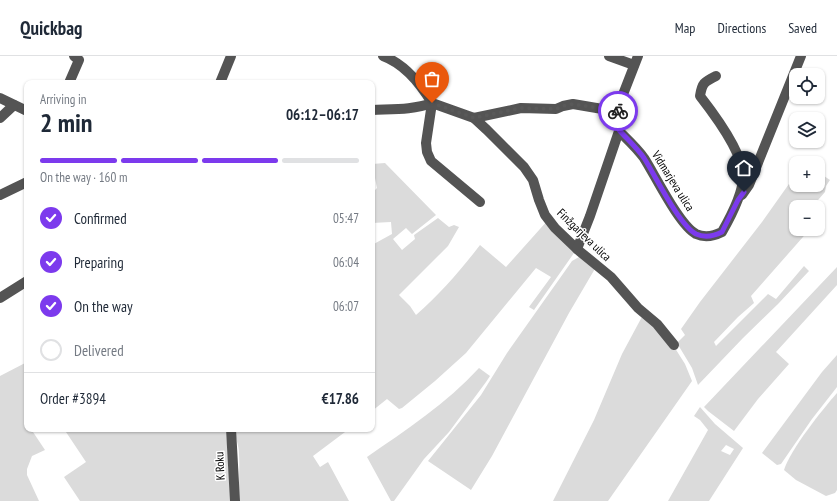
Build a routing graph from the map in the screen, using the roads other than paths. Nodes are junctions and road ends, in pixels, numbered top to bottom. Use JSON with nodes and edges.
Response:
{"nodes":[{"id":1,"x":74,"y":56,"type":"edge"},
{"id":2,"x":231,"y":56,"type":"edge"},
{"id":3,"x":383,"y":56,"type":"edge"},
{"id":4,"x":609,"y":56,"type":"edge"},
{"id":5,"x":800,"y":56,"type":"edge"},
{"id":6,"x":636,"y":61,"type":"edge"},
{"id":7,"x":716,"y":76,"type":"dead end"},
{"id":8,"x":70,"y":80,"type":"edge"},
{"id":9,"x":221,"y":80,"type":"edge"},
{"id":10,"x":0,"y":98,"type":"edge"},
{"id":11,"x":432,"y":103,"type":"junction"},
{"id":12,"x":14,"y":105,"type":"junction"},
{"id":13,"x":24,"y":110,"type":"edge"},
{"id":14,"x":375,"y":110,"type":"edge"},
{"id":15,"x":620,"y":112,"type":"junction"},
{"id":16,"x":0,"y":118,"type":"edge"},
{"id":17,"x":474,"y":118,"type":"junction"},
{"id":18,"x":619,"y":130,"type":"junction"},
{"id":19,"x":24,"y":183,"type":"edge"},
{"id":20,"x":0,"y":195,"type":"edge"},
{"id":21,"x":738,"y":200,"type":"junction"},
{"id":22,"x":480,"y":202,"type":"dead end"},
{"id":23,"x":577,"y":249,"type":"junction"},
{"id":24,"x":24,"y":283,"type":"edge"},
{"id":25,"x":0,"y":298,"type":"edge"},
{"id":26,"x":674,"y":345,"type":"dead end"},
{"id":27,"x":231,"y":432,"type":"edge"},
{"id":28,"x":235,"y":501,"type":"edge"}],
"edges":[{"from":1,"to":8,"type":"street"},
{"from":2,"to":9,"type":"street"},
{"from":3,"to":11,"type":"street"},
{"from":4,"to":6,"type":"street"},
{"from":5,"to":21,"type":"street","name":"Vidmarjeva ulica"},
{"from":6,"to":15,"type":"street"},
{"from":7,"to":21,"type":"street","name":"Vidmarjeva ulica"},
{"from":10,"to":12,"type":"street"},
{"from":11,"to":14,"type":"street"},
{"from":11,"to":17,"type":"street","name":"Finžgarjeva ulica"},
{"from":11,"to":22,"type":"street"},
{"from":12,"to":13,"type":"street"},
{"from":12,"to":16,"type":"street"},
{"from":15,"to":17,"type":"street"},
{"from":15,"to":18,"type":"street"},
{"from":17,"to":23,"type":"street","name":"Finžgarjeva ulica"},
{"from":18,"to":21,"type":"street","name":"Vidmarjeva ulica"},
{"from":18,"to":23,"type":"street"},
{"from":19,"to":20,"type":"street"},
{"from":23,"to":26,"type":"street","name":"Finžgarjeva ulica"},
{"from":24,"to":25,"type":"street"},
{"from":27,"to":28,"type":"street","name":"K Roku"}]}
